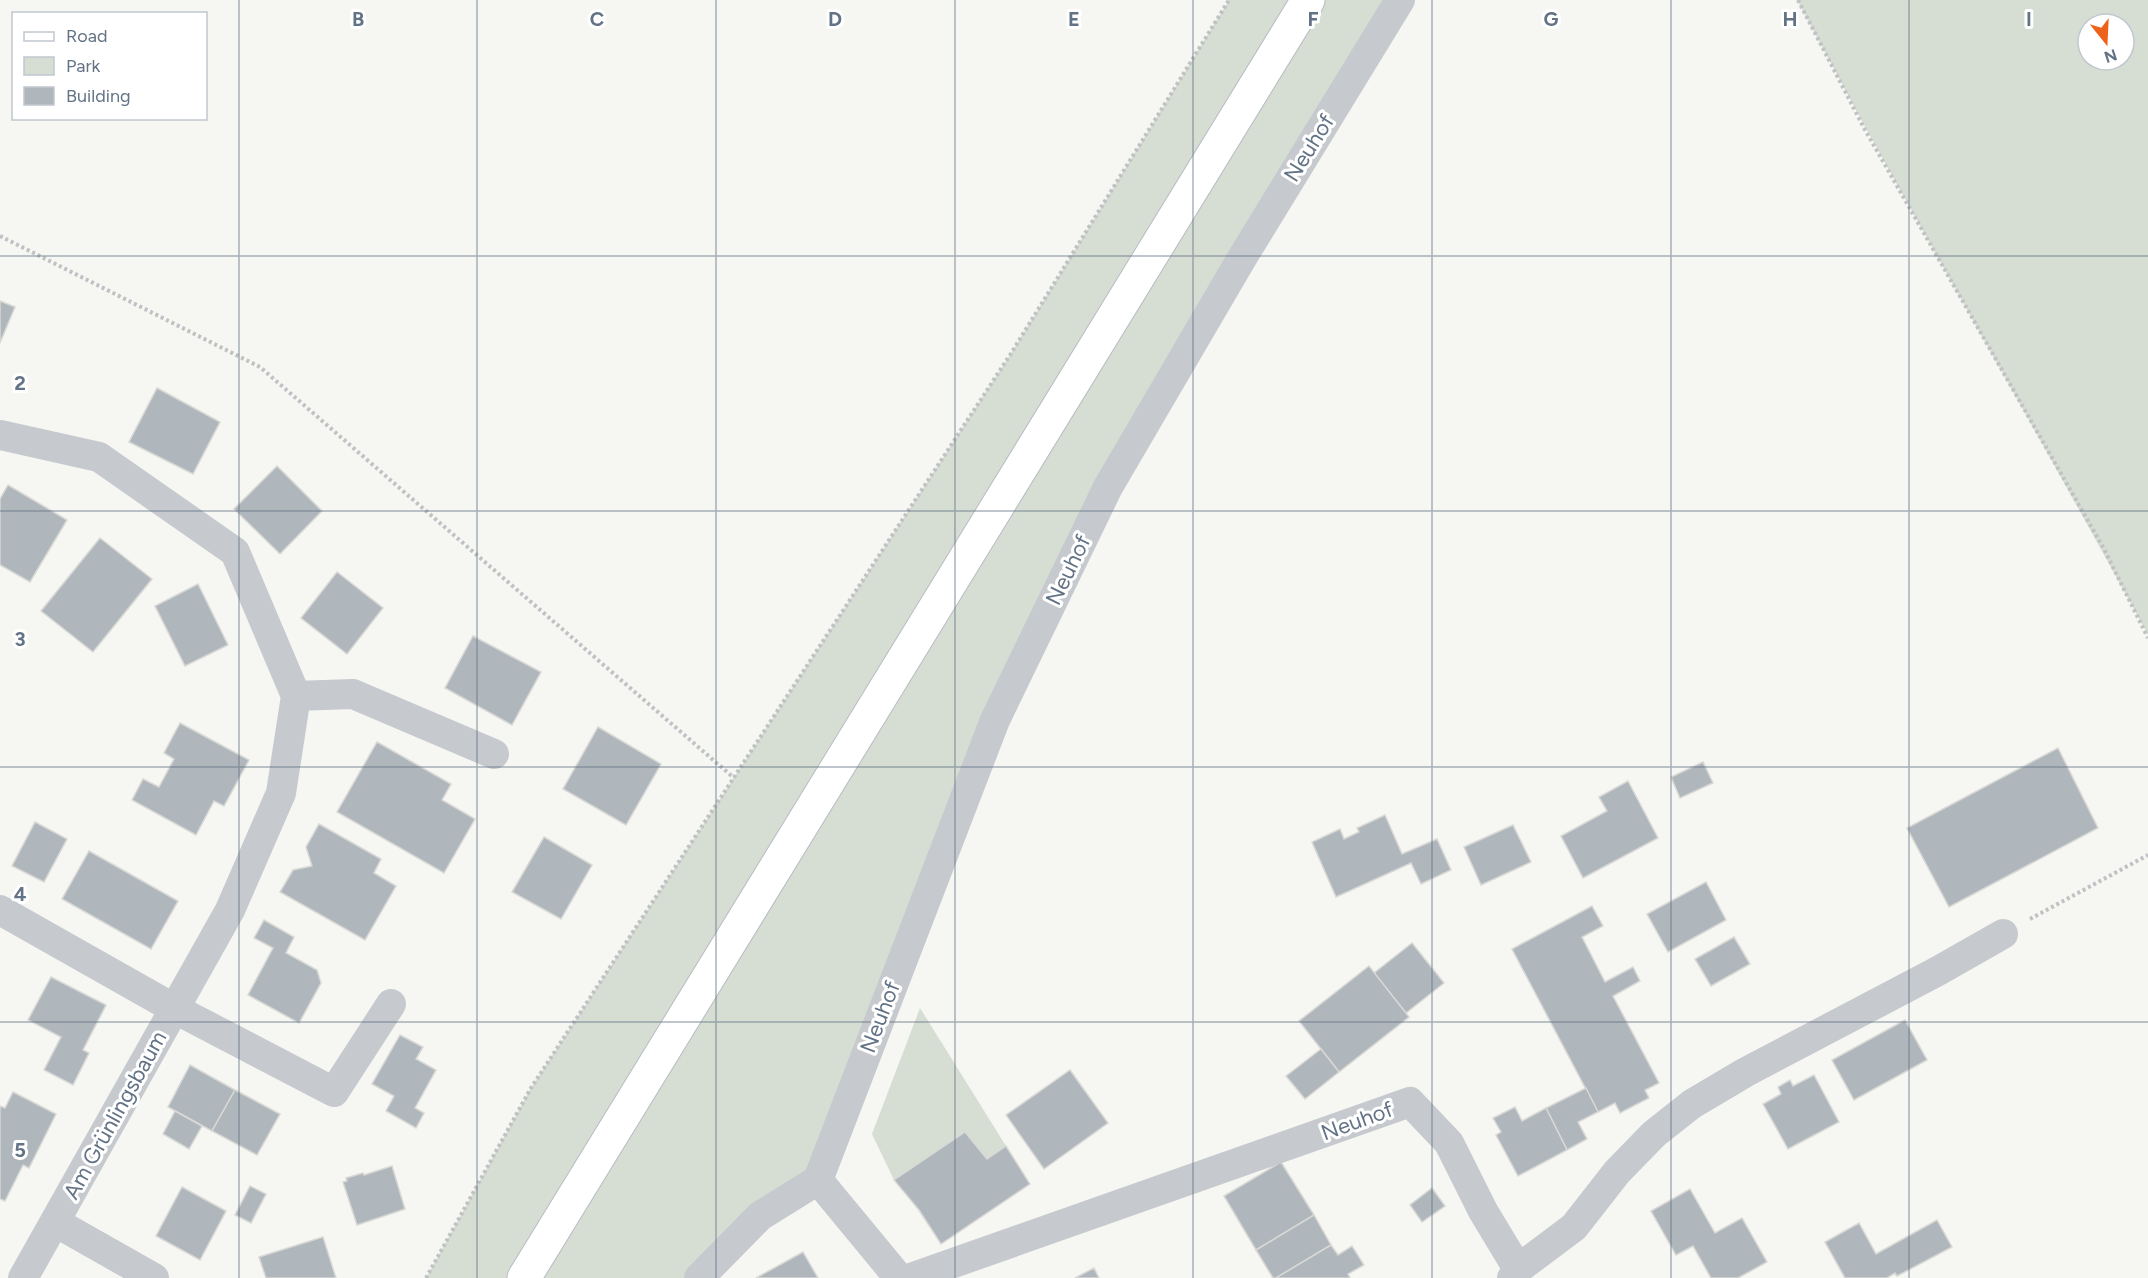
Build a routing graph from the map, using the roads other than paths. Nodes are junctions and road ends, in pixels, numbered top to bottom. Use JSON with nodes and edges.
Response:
{"nodes":[{"id":1,"x":1308,"y":0,"type":"edge"},
{"id":2,"x":1400,"y":0,"type":"edge"},
{"id":3,"x":0,"y":435,"type":"edge"},
{"id":4,"x":296,"y":696,"type":"junction"},
{"id":5,"x":494,"y":754,"type":"dead end"},
{"id":6,"x":0,"y":910,"type":"edge"},
{"id":7,"x":2003,"y":934,"type":"road end"},
{"id":8,"x":391,"y":1004,"type":"dead end"},
{"id":9,"x":175,"y":1009,"type":"junction"},
{"id":10,"x":818,"y":1180,"type":"junction"},
{"id":11,"x":55,"y":1222,"type":"junction"},
{"id":12,"x":1515,"y":1273,"type":"edge"},
{"id":13,"x":23,"y":1278,"type":"edge"},
{"id":14,"x":154,"y":1278,"type":"edge"},
{"id":15,"x":524,"y":1278,"type":"edge"},
{"id":16,"x":699,"y":1278,"type":"edge"},
{"id":17,"x":899,"y":1278,"type":"edge"},
{"id":18,"x":911,"y":1278,"type":"edge"}],
"edges":[{"from":1,"to":15,"type":"main road"},
{"from":2,"to":10,"type":"street","name":"Neuhof"},
{"from":3,"to":4,"type":"street"},
{"from":4,"to":5,"type":"street"},
{"from":4,"to":9,"type":"street","name":"Am Grünlingsbaum"},
{"from":6,"to":9,"type":"street","name":"Am Grünlingsbaum"},
{"from":7,"to":12,"type":"street"},
{"from":8,"to":9,"type":"street","name":"Am Grünlingsbaum"},
{"from":9,"to":11,"type":"street","name":"Am Grünlingsbaum"},
{"from":10,"to":16,"type":"street"},
{"from":10,"to":17,"type":"street"},
{"from":11,"to":13,"type":"street","name":"Am Grünlingsbaum"},
{"from":11,"to":14,"type":"street","name":"Am Grünlingsbaum"},
{"from":12,"to":18,"type":"street","name":"Neuhof"}]}
